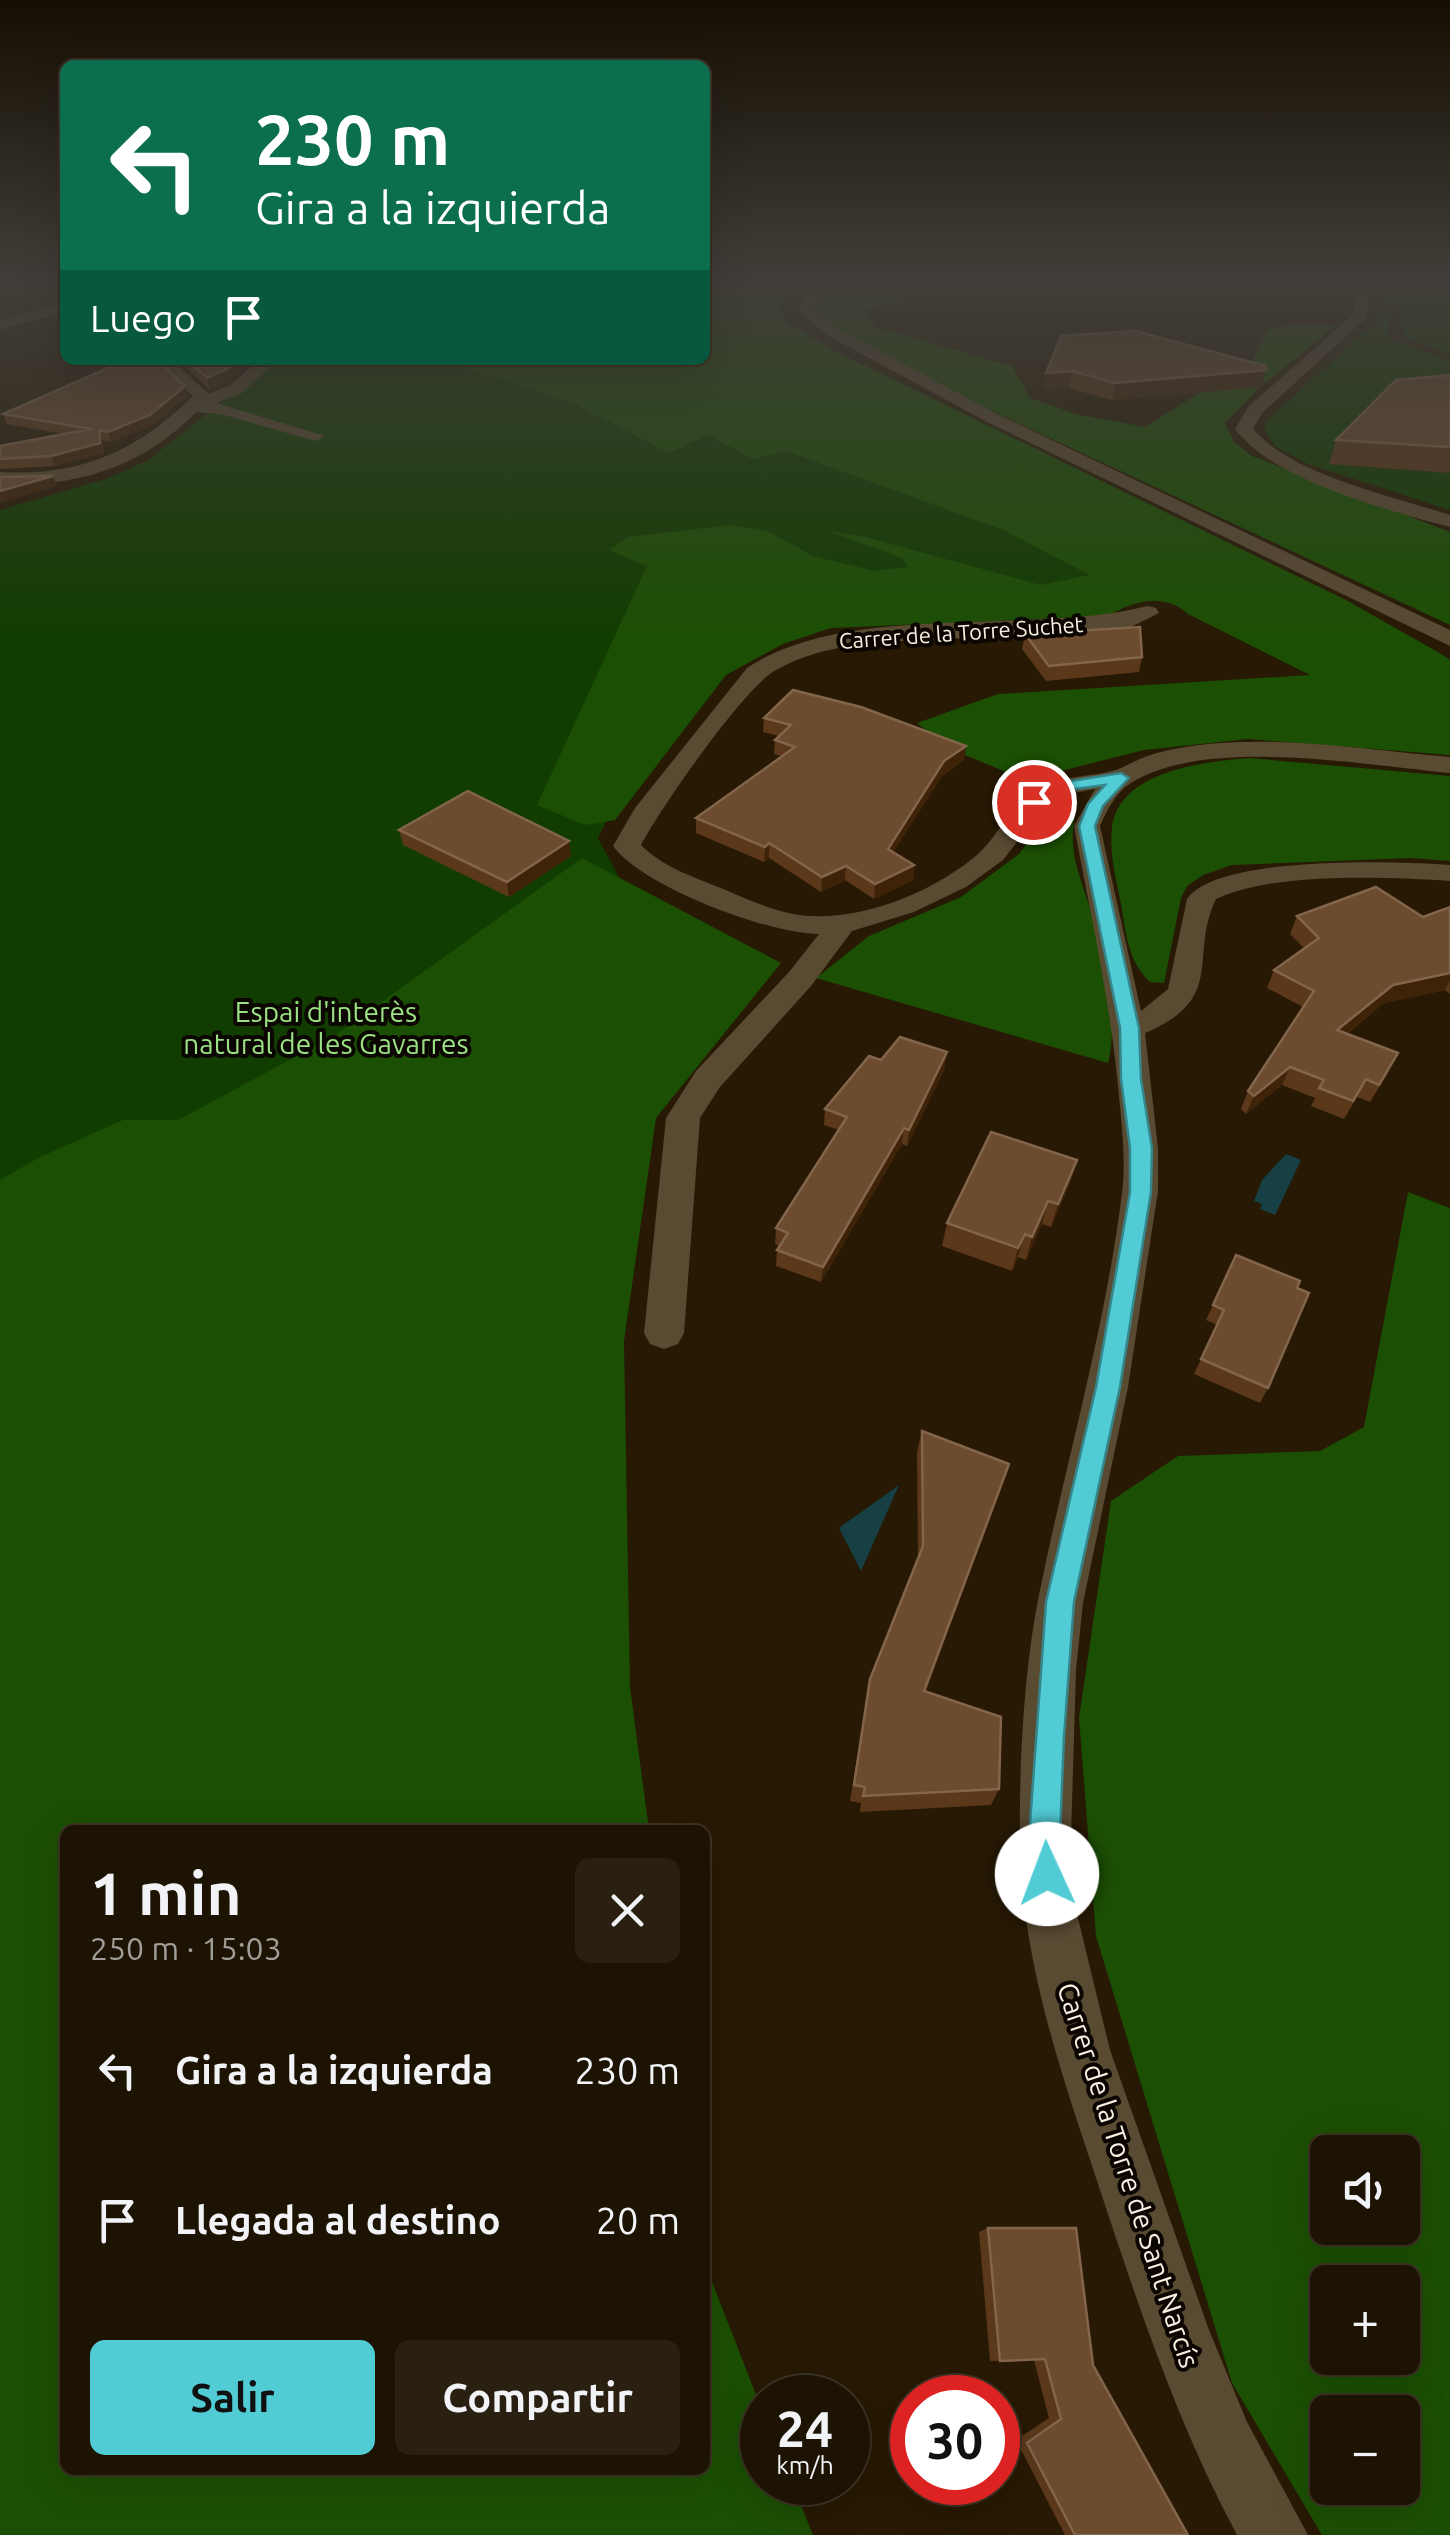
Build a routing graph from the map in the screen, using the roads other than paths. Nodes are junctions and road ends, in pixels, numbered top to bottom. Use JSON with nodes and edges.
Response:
{"nodes":[{"id":1,"x":196,"y":402,"type":"edge"},
{"id":2,"x":204,"y":402,"type":"edge"},
{"id":3,"x":962,"y":402,"type":"edge"},
{"id":4,"x":1264,"y":402,"type":"edge"},
{"id":5,"x":193,"y":407,"type":"junction"},
{"id":6,"x":316,"y":436,"type":"dead end"},
{"id":7,"x":0,"y":478,"type":"edge"},
{"id":8,"x":1450,"y":521,"type":"edge"},
{"id":9,"x":1148,"y":613,"type":"dead end"},
{"id":10,"x":1450,"y":639,"type":"edge"},
{"id":11,"x":1450,"y":764,"type":"edge"},
{"id":12,"x":1121,"y":778,"type":"junction"},
{"id":13,"x":1450,"y":873,"type":"edge"},
{"id":14,"x":840,"y":927,"type":"junction"},
{"id":15,"x":1129,"y":1028,"type":"junction"},
{"id":16,"x":664,"y":1333,"type":"dead end"},
{"id":17,"x":1274,"y":2535,"type":"edge"}],
"edges":[{"from":1,"to":5,"type":"street"},
{"from":2,"to":5,"type":"street"},
{"from":3,"to":10,"type":"street"},
{"from":4,"to":8,"type":"street"},
{"from":5,"to":6,"type":"street"},
{"from":5,"to":7,"type":"street"},
{"from":9,"to":14,"type":"street","name":"Carrer de la Torre Suchet"},
{"from":11,"to":12,"type":"street","name":"Carrer de la Torre de Sant Narcís"},
{"from":12,"to":14,"type":"street"},
{"from":12,"to":15,"type":"street","name":"Carrer de la Torre de Sant Narcís"},
{"from":13,"to":15,"type":"street"},
{"from":14,"to":16,"type":"street"},
{"from":15,"to":17,"type":"street","name":"Carrer de la Torre de Sant Narcís"}]}
